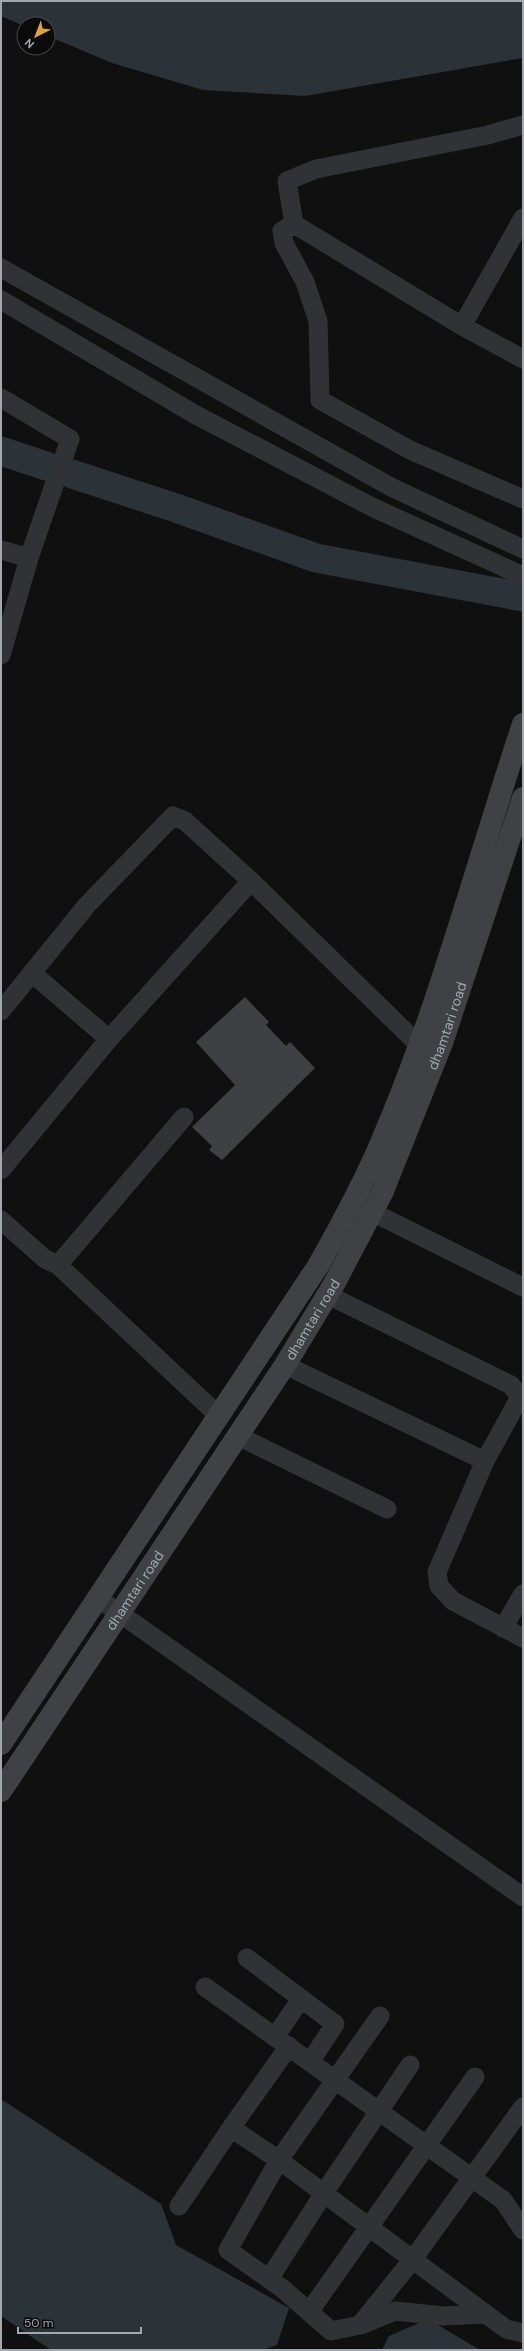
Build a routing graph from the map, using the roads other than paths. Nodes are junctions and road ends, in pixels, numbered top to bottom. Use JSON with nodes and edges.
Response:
{"nodes":[{"id":1,"x":523,"y":126,"type":"edge"},
{"id":2,"x":523,"y":218,"type":"edge"},
{"id":3,"x":294,"y":224,"type":"junction"},
{"id":4,"x":1,"y":268,"type":"edge"},
{"id":5,"x":1,"y":300,"type":"edge"},
{"id":6,"x":462,"y":326,"type":"junction"},
{"id":7,"x":523,"y":359,"type":"edge"},
{"id":8,"x":1,"y":398,"type":"edge"},
{"id":9,"x":523,"y":499,"type":"edge"},
{"id":10,"x":523,"y":549,"type":"edge"},
{"id":11,"x":1,"y":550,"type":"edge"},
{"id":12,"x":29,"y":558,"type":"junction"},
{"id":13,"x":523,"y":576,"type":"edge"},
{"id":14,"x":1,"y":655,"type":"edge"},
{"id":15,"x":523,"y":724,"type":"edge"},
{"id":16,"x":523,"y":798,"type":"edge"},
{"id":17,"x":251,"y":881,"type":"junction"},
{"id":18,"x":33,"y":974,"type":"junction"},
{"id":19,"x":1,"y":1011,"type":"edge"},
{"id":20,"x":109,"y":1039,"type":"junction"},
{"id":21,"x":419,"y":1045,"type":"junction"},
{"id":22,"x":184,"y":1117,"type":"dead end"},
{"id":23,"x":1,"y":1170,"type":"edge"},
{"id":24,"x":363,"y":1207,"type":"junction"},
{"id":25,"x":1,"y":1220,"type":"edge"},
{"id":26,"x":58,"y":1265,"type":"junction"},
{"id":27,"x":523,"y":1287,"type":"edge"},
{"id":28,"x":328,"y":1295,"type":"junction"},
{"id":29,"x":285,"y":1364,"type":"junction"},
{"id":30,"x":219,"y":1416,"type":"junction"},
{"id":31,"x":239,"y":1433,"type":"junction"},
{"id":32,"x":485,"y":1461,"type":"junction"},
{"id":33,"x":388,"y":1509,"type":"dead end"},
{"id":34,"x":523,"y":1594,"type":"edge"},
{"id":35,"x":98,"y":1598,"type":"junction"},
{"id":36,"x":118,"y":1612,"type":"junction"},
{"id":37,"x":502,"y":1628,"type":"junction"},
{"id":38,"x":523,"y":1638,"type":"edge"},
{"id":39,"x":1,"y":1744,"type":"edge"},
{"id":40,"x":1,"y":1791,"type":"edge"},
{"id":41,"x":523,"y":1897,"type":"edge"},
{"id":42,"x":248,"y":1958,"type":"dead end"},
{"id":43,"x":205,"y":1987,"type":"dead end"},
{"id":44,"x":301,"y":1999,"type":"junction"},
{"id":45,"x":380,"y":2016,"type":"dead end"},
{"id":46,"x":282,"y":2042,"type":"junction"},
{"id":47,"x":310,"y":2062,"type":"junction"},
{"id":48,"x":410,"y":2064,"type":"dead end"},
{"id":49,"x":475,"y":2077,"type":"dead end"},
{"id":50,"x":335,"y":2080,"type":"junction"},
{"id":51,"x":523,"y":2107,"type":"edge"},
{"id":52,"x":378,"y":2111,"type":"junction"},
{"id":53,"x":231,"y":2128,"type":"junction"},
{"id":54,"x":426,"y":2145,"type":"junction"},
{"id":55,"x":279,"y":2160,"type":"junction"},
{"id":56,"x":471,"y":2177,"type":"junction"},
{"id":57,"x":324,"y":2193,"type":"junction"},
{"id":58,"x":179,"y":2206,"type":"dead end"},
{"id":59,"x":520,"y":2218,"type":"edge"},
{"id":60,"x":368,"y":2226,"type":"junction"},
{"id":61,"x":413,"y":2259,"type":"junction"},
{"id":62,"x":269,"y":2279,"type":"junction"},
{"id":63,"x":309,"y":2312,"type":"junction"},
{"id":64,"x":486,"y":2314,"type":"junction"},
{"id":65,"x":360,"y":2326,"type":"junction"},
{"id":66,"x":523,"y":2333,"type":"edge"}],
"edges":[{"from":1,"to":3,"type":"street"},
{"from":2,"to":6,"type":"street"},
{"from":3,"to":6,"type":"street"},
{"from":3,"to":9,"type":"street"},
{"from":4,"to":10,"type":"street"},
{"from":5,"to":13,"type":"street"},
{"from":6,"to":7,"type":"street"},
{"from":8,"to":12,"type":"street"},
{"from":11,"to":12,"type":"street"},
{"from":12,"to":14,"type":"street"},
{"from":15,"to":21,"type":"main road"},
{"from":16,"to":24,"type":"main road","name":"dhamtari road"},
{"from":17,"to":18,"type":"street"},
{"from":17,"to":20,"type":"street"},
{"from":17,"to":21,"type":"street"},
{"from":18,"to":19,"type":"street"},
{"from":18,"to":20,"type":"street"},
{"from":20,"to":23,"type":"street"},
{"from":21,"to":24,"type":"main road"},
{"from":22,"to":26,"type":"street"},
{"from":24,"to":27,"type":"street"},
{"from":24,"to":28,"type":"main road","name":"dhamtari road"},
{"from":24,"to":30,"type":"main road"},
{"from":25,"to":26,"type":"street"},
{"from":26,"to":30,"type":"street"},
{"from":28,"to":29,"type":"main road","name":"dhamtari road"},
{"from":28,"to":32,"type":"street"},
{"from":29,"to":31,"type":"main road","name":"dhamtari road"},
{"from":29,"to":32,"type":"street"},
{"from":30,"to":35,"type":"main road"},
{"from":31,"to":33,"type":"street"},
{"from":31,"to":36,"type":"main road","name":"dhamtari road"},
{"from":32,"to":37,"type":"street"},
{"from":34,"to":37,"type":"street"},
{"from":35,"to":36,"type":"street"},
{"from":35,"to":39,"type":"main road"},
{"from":36,"to":40,"type":"main road","name":"dhamtari road"},
{"from":36,"to":41,"type":"street"},
{"from":37,"to":38,"type":"street"},
{"from":42,"to":44,"type":"street"},
{"from":43,"to":46,"type":"street"},
{"from":44,"to":46,"type":"street"},
{"from":44,"to":47,"type":"street"},
{"from":45,"to":50,"type":"street"},
{"from":46,"to":47,"type":"street"},
{"from":46,"to":53,"type":"street"},
{"from":47,"to":50,"type":"street"},
{"from":48,"to":52,"type":"street"},
{"from":49,"to":54,"type":"street"},
{"from":50,"to":52,"type":"street"},
{"from":50,"to":55,"type":"street"},
{"from":51,"to":56,"type":"street"},
{"from":52,"to":54,"type":"street"},
{"from":52,"to":57,"type":"street"},
{"from":53,"to":55,"type":"street"},
{"from":53,"to":58,"type":"street"},
{"from":54,"to":56,"type":"street"},
{"from":54,"to":60,"type":"street"},
{"from":55,"to":57,"type":"street"},
{"from":55,"to":62,"type":"street"},
{"from":56,"to":59,"type":"street"},
{"from":56,"to":61,"type":"street"},
{"from":57,"to":60,"type":"street"},
{"from":57,"to":62,"type":"street"},
{"from":60,"to":61,"type":"street"},
{"from":60,"to":63,"type":"street"},
{"from":61,"to":64,"type":"street"},
{"from":61,"to":65,"type":"street"},
{"from":62,"to":63,"type":"street"},
{"from":63,"to":65,"type":"street"},
{"from":64,"to":65,"type":"street"},
{"from":64,"to":66,"type":"street"}]}
